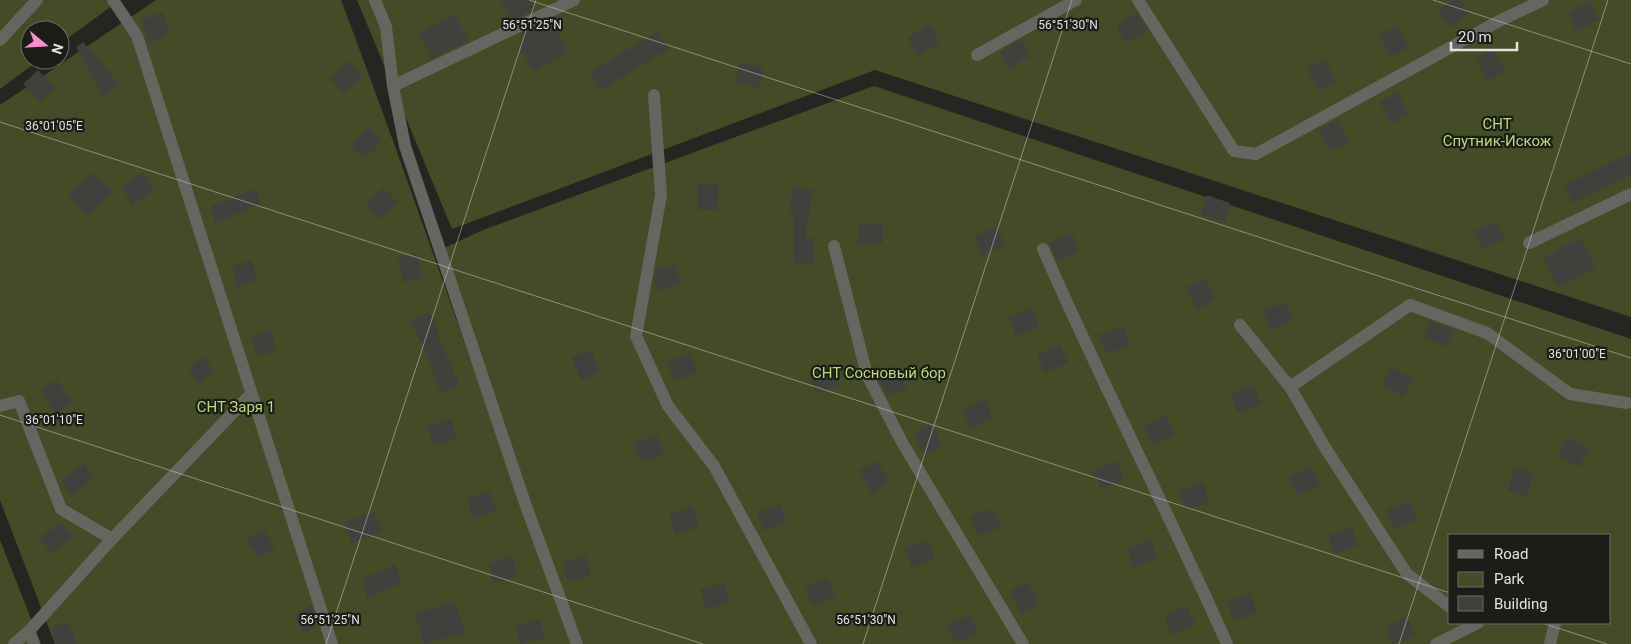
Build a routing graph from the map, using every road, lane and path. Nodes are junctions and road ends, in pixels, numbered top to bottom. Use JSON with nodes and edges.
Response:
{"nodes":[{"id":1,"x":36,"y":0,"type":"edge"},
{"id":2,"x":113,"y":0,"type":"edge"},
{"id":3,"x":375,"y":0,"type":"edge"},
{"id":4,"x":574,"y":0,"type":"edge"},
{"id":5,"x":1076,"y":0,"type":"edge"},
{"id":6,"x":1138,"y":0,"type":"edge"},
{"id":7,"x":1543,"y":0,"type":"edge"},
{"id":8,"x":0,"y":40,"type":"edge"},
{"id":9,"x":977,"y":55,"type":"dead end"},
{"id":10,"x":393,"y":86,"type":"junction"},
{"id":11,"x":654,"y":95,"type":"dead end"},
{"id":12,"x":1631,"y":194,"type":"edge"},
{"id":13,"x":1528,"y":243,"type":"dead end"},
{"id":14,"x":834,"y":246,"type":"dead end"},
{"id":15,"x":1043,"y":249,"type":"dead end"},
{"id":16,"x":1240,"y":325,"type":"dead end"},
{"id":17,"x":1290,"y":387,"type":"junction"},
{"id":18,"x":250,"y":395,"type":"junction"},
{"id":19,"x":1627,"y":402,"type":"dead end"},
{"id":20,"x":0,"y":406,"type":"edge"},
{"id":21,"x":112,"y":539,"type":"junction"},
{"id":22,"x":1448,"y":605,"type":"edge"},
{"id":23,"x":1474,"y":624,"type":"edge"},
{"id":24,"x":1555,"y":624,"type":"edge"},
{"id":25,"x":29,"y":630,"type":"junction"},
{"id":26,"x":14,"y":644,"type":"edge"},
{"id":27,"x":34,"y":644,"type":"edge"},
{"id":28,"x":332,"y":644,"type":"edge"},
{"id":29,"x":577,"y":644,"type":"edge"},
{"id":30,"x":811,"y":644,"type":"edge"},
{"id":31,"x":1023,"y":644,"type":"edge"},
{"id":32,"x":1227,"y":644,"type":"edge"},
{"id":33,"x":1436,"y":644,"type":"edge"},
{"id":34,"x":1550,"y":644,"type":"edge"}],
"edges":[{"from":1,"to":8,"type":"street"},
{"from":2,"to":18,"type":"street"},
{"from":3,"to":10,"type":"street"},
{"from":4,"to":10,"type":"street"},
{"from":5,"to":9,"type":"street"},
{"from":6,"to":7,"type":"street"},
{"from":10,"to":29,"type":"street"},
{"from":11,"to":30,"type":"street"},
{"from":12,"to":13,"type":"street"},
{"from":14,"to":31,"type":"street"},
{"from":15,"to":32,"type":"street"},
{"from":16,"to":17,"type":"street"},
{"from":17,"to":19,"type":"street"},
{"from":17,"to":22,"type":"street"},
{"from":18,"to":21,"type":"street"},
{"from":18,"to":28,"type":"street"},
{"from":20,"to":21,"type":"street"},
{"from":21,"to":25,"type":"street"},
{"from":23,"to":33,"type":"street"},
{"from":24,"to":34,"type":"street"},
{"from":25,"to":26,"type":"street"},
{"from":25,"to":27,"type":"street"}]}
